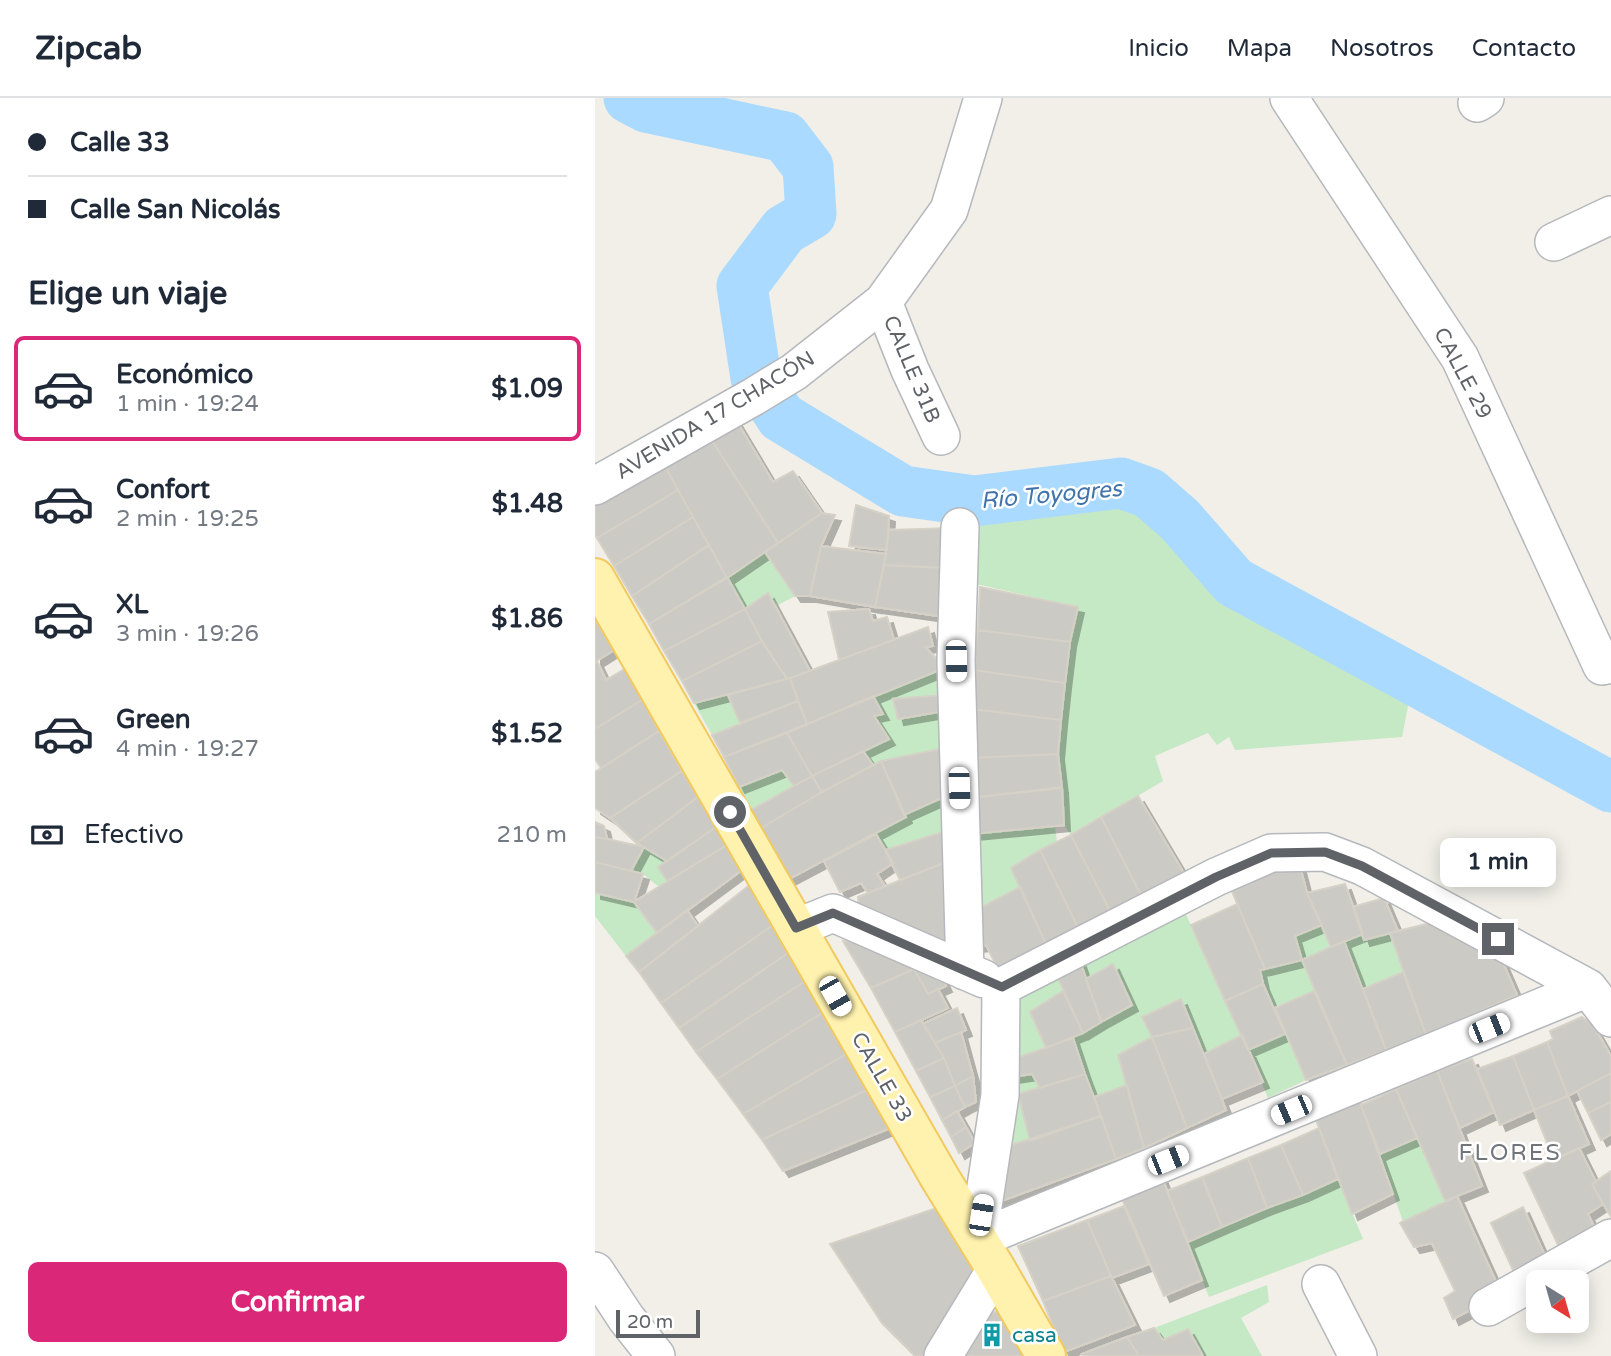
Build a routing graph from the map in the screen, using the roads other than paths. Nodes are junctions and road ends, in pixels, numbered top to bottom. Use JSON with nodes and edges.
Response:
{"nodes":[{"id":1,"x":983,"y":98,"type":"edge"},
{"id":2,"x":1289,"y":98,"type":"edge"},
{"id":3,"x":1611,"y":215,"type":"edge"},
{"id":4,"x":1554,"y":243,"type":"dead end"},
{"id":5,"x":883,"y":302,"type":"junction"},
{"id":6,"x":941,"y":436,"type":"dead end"},
{"id":7,"x":595,"y":486,"type":"edge"},
{"id":8,"x":960,"y":527,"type":"dead end"},
{"id":9,"x":595,"y":578,"type":"edge"},
{"id":10,"x":1606,"y":665,"type":"edge"},
{"id":11,"x":796,"y":928,"type":"junction"},
{"id":12,"x":965,"y":971,"type":"junction"},
{"id":13,"x":1002,"y":987,"type":"junction"},
{"id":14,"x":1588,"y":988,"type":"junction"},
{"id":15,"x":1611,"y":1018,"type":"edge"},
{"id":16,"x":1611,"y":1238,"type":"edge"},
{"id":17,"x":987,"y":1254,"type":"junction"},
{"id":18,"x":595,"y":1271,"type":"edge"},
{"id":19,"x":1321,"y":1284,"type":"dead end"},
{"id":20,"x":1488,"y":1307,"type":"dead end"},
{"id":21,"x":656,"y":1356,"type":"edge"},
{"id":22,"x":943,"y":1356,"type":"edge"},
{"id":23,"x":1046,"y":1356,"type":"edge"},
{"id":24,"x":1358,"y":1356,"type":"edge"}],
"edges":[{"from":1,"to":5,"type":"street","name":"AVENIDA 17 CHACÓN"},
{"from":2,"to":10,"type":"street","name":"CALLE 29"},
{"from":3,"to":4,"type":"street"},
{"from":5,"to":6,"type":"street","name":"CALLE 31B"},
{"from":5,"to":7,"type":"street","name":"AVENIDA 17 CHACÓN"},
{"from":8,"to":12,"type":"street"},
{"from":9,"to":11,"type":"main road","name":"CALLE 33"},
{"from":11,"to":12,"type":"street"},
{"from":11,"to":17,"type":"main road","name":"CALLE 33"},
{"from":12,"to":13,"type":"street"},
{"from":13,"to":14,"type":"street"},
{"from":13,"to":17,"type":"street"},
{"from":14,"to":15,"type":"street"},
{"from":14,"to":17,"type":"street"},
{"from":16,"to":20,"type":"street"},
{"from":17,"to":22,"type":"street"},
{"from":17,"to":23,"type":"main road","name":"CALLE 33"},
{"from":18,"to":21,"type":"street"},
{"from":19,"to":24,"type":"street"}]}
